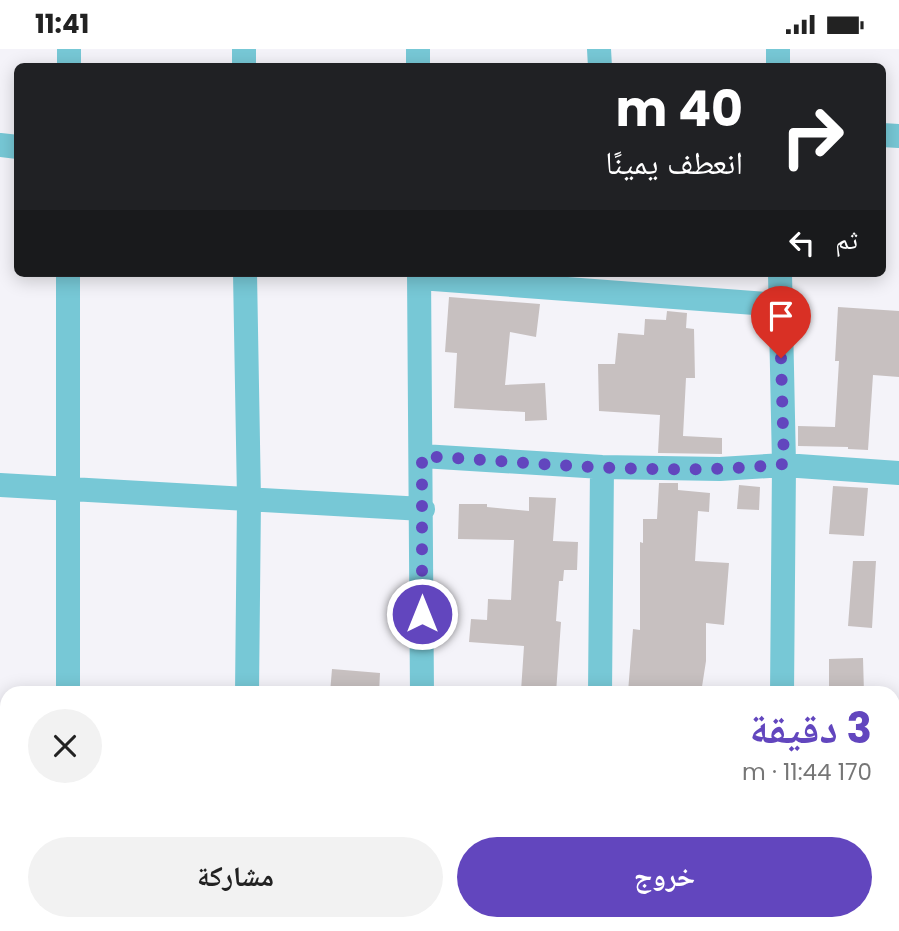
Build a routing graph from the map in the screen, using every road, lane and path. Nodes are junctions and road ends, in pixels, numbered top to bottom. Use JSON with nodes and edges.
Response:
{"nodes":[{"id":1,"x":68,"y":277,"type":"edge"},
{"id":2,"x":245,"y":277,"type":"edge"},
{"id":3,"x":419,"y":277,"type":"edge"},
{"id":4,"x":431,"y":277,"type":"edge"},
{"id":5,"x":780,"y":277,"type":"edge"},
{"id":6,"x":780,"y":305,"type":"junction"},
{"id":7,"x":422,"y":456,"type":"junction"},
{"id":8,"x":784,"y":464,"type":"junction"},
{"id":9,"x":602,"y":467,"type":"junction"},
{"id":10,"x":899,"y":473,"type":"edge"},
{"id":11,"x":0,"y":485,"type":"edge"},
{"id":12,"x":68,"y":489,"type":"junction"},
{"id":13,"x":249,"y":499,"type":"junction"},
{"id":14,"x":423,"y":509,"type":"junction"},
{"id":15,"x":68,"y":686,"type":"edge"},
{"id":16,"x":247,"y":686,"type":"edge"},
{"id":17,"x":422,"y":686,"type":"edge"},
{"id":18,"x":600,"y":686,"type":"edge"},
{"id":19,"x":782,"y":686,"type":"edge"}],
"edges":[{"from":1,"to":12,"type":"street"},
{"from":2,"to":13,"type":"street"},
{"from":3,"to":7,"type":"street"},
{"from":4,"to":6,"type":"street"},
{"from":5,"to":6,"type":"street"},
{"from":6,"to":8,"type":"street"},
{"from":7,"to":9,"type":"street"},
{"from":7,"to":14,"type":"street"},
{"from":8,"to":9,"type":"street"},
{"from":8,"to":10,"type":"street"},
{"from":8,"to":19,"type":"street"},
{"from":9,"to":18,"type":"street"},
{"from":11,"to":12,"type":"street"},
{"from":12,"to":13,"type":"street"},
{"from":12,"to":15,"type":"street"},
{"from":13,"to":14,"type":"street"},
{"from":13,"to":16,"type":"street"},
{"from":14,"to":17,"type":"street"}]}
